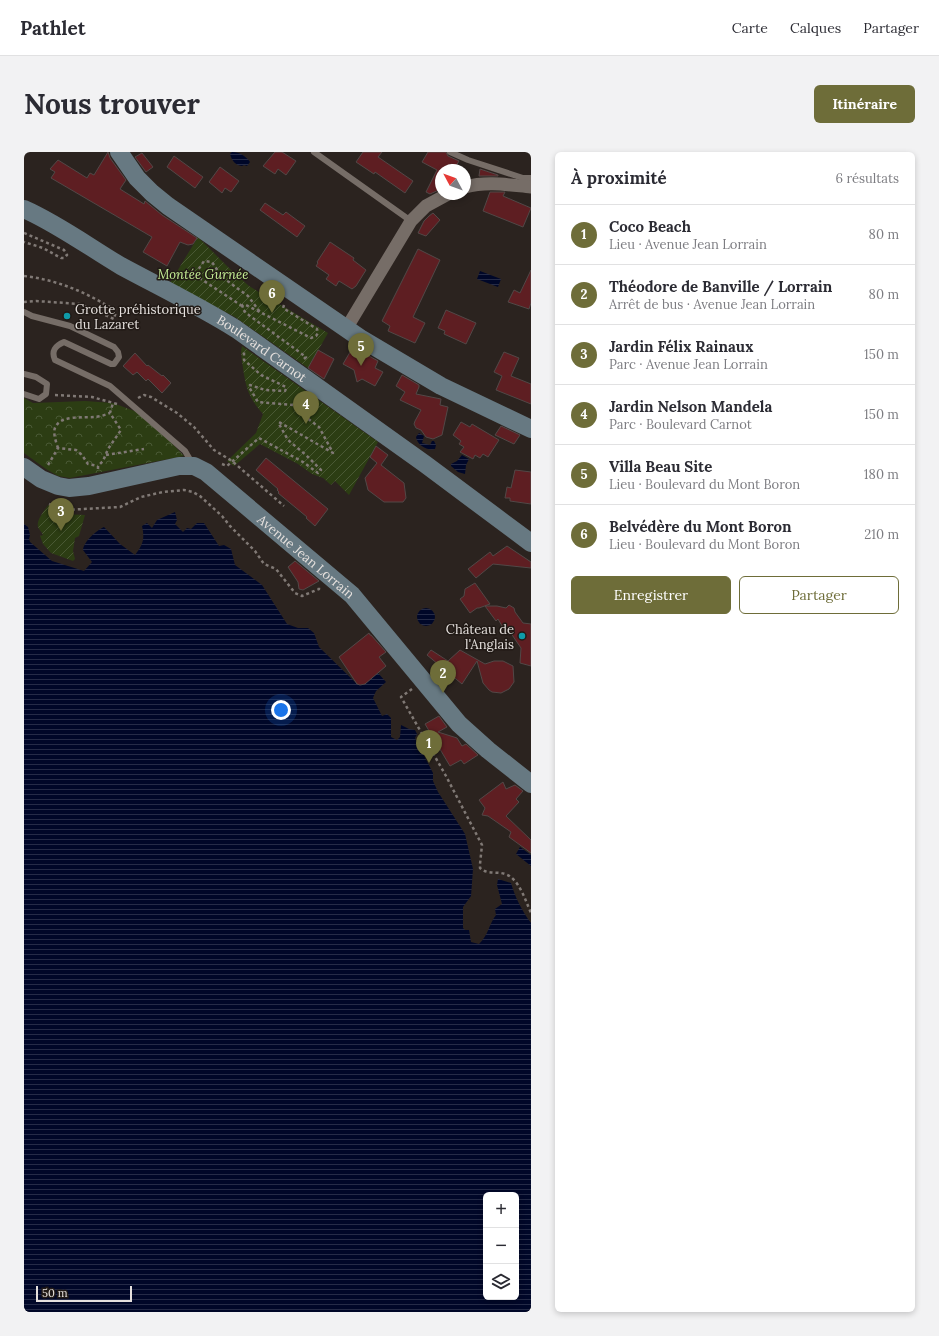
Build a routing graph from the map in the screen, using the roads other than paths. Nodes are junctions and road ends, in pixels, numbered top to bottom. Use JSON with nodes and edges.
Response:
{"nodes":[{"id":1,"x":119,"y":152,"type":"edge"},
{"id":2,"x":314,"y":152,"type":"edge"},
{"id":3,"x":450,"y":152,"type":"edge"},
{"id":4,"x":531,"y":178,"type":"edge"},
{"id":5,"x":471,"y":186,"type":"edge"},
{"id":6,"x":531,"y":187,"type":"edge"},
{"id":7,"x":437,"y":200,"type":"edge"},
{"id":8,"x":24,"y":209,"type":"edge"},
{"id":9,"x":412,"y":221,"type":"junction"},
{"id":10,"x":24,"y":312,"type":"edge"},
{"id":11,"x":346,"y":329,"type":"junction"},
{"id":12,"x":24,"y":374,"type":"edge"},
{"id":13,"x":24,"y":394,"type":"edge"},
{"id":14,"x":531,"y":429,"type":"edge"},
{"id":15,"x":194,"y":466,"type":"junction"},
{"id":16,"x":24,"y":467,"type":"edge"},
{"id":17,"x":505,"y":524,"type":"junction"},
{"id":18,"x":531,"y":535,"type":"edge"},
{"id":19,"x":531,"y":543,"type":"edge"},
{"id":20,"x":531,"y":784,"type":"edge"}],
"edges":[{"from":1,"to":11,"type":"street"},
{"from":2,"to":9,"type":"lane"},
{"from":3,"to":4,"type":"lane"},
{"from":5,"to":6,"type":"street"},
{"from":7,"to":9,"type":"street"},
{"from":8,"to":17,"type":"street","name":"Boulevard Carnot"},
{"from":9,"to":11,"type":"street"},
{"from":10,"to":15,"type":"lane"},
{"from":11,"to":14,"type":"street"},
{"from":12,"to":13,"type":"lane"},
{"from":15,"to":16,"type":"street"},
{"from":15,"to":20,"type":"street","name":"Avenue Jean Lorrain"},
{"from":17,"to":18,"type":"street","name":"Boulevard Carnot"},
{"from":17,"to":19,"type":"street","name":"Boulevard Carnot"}]}
